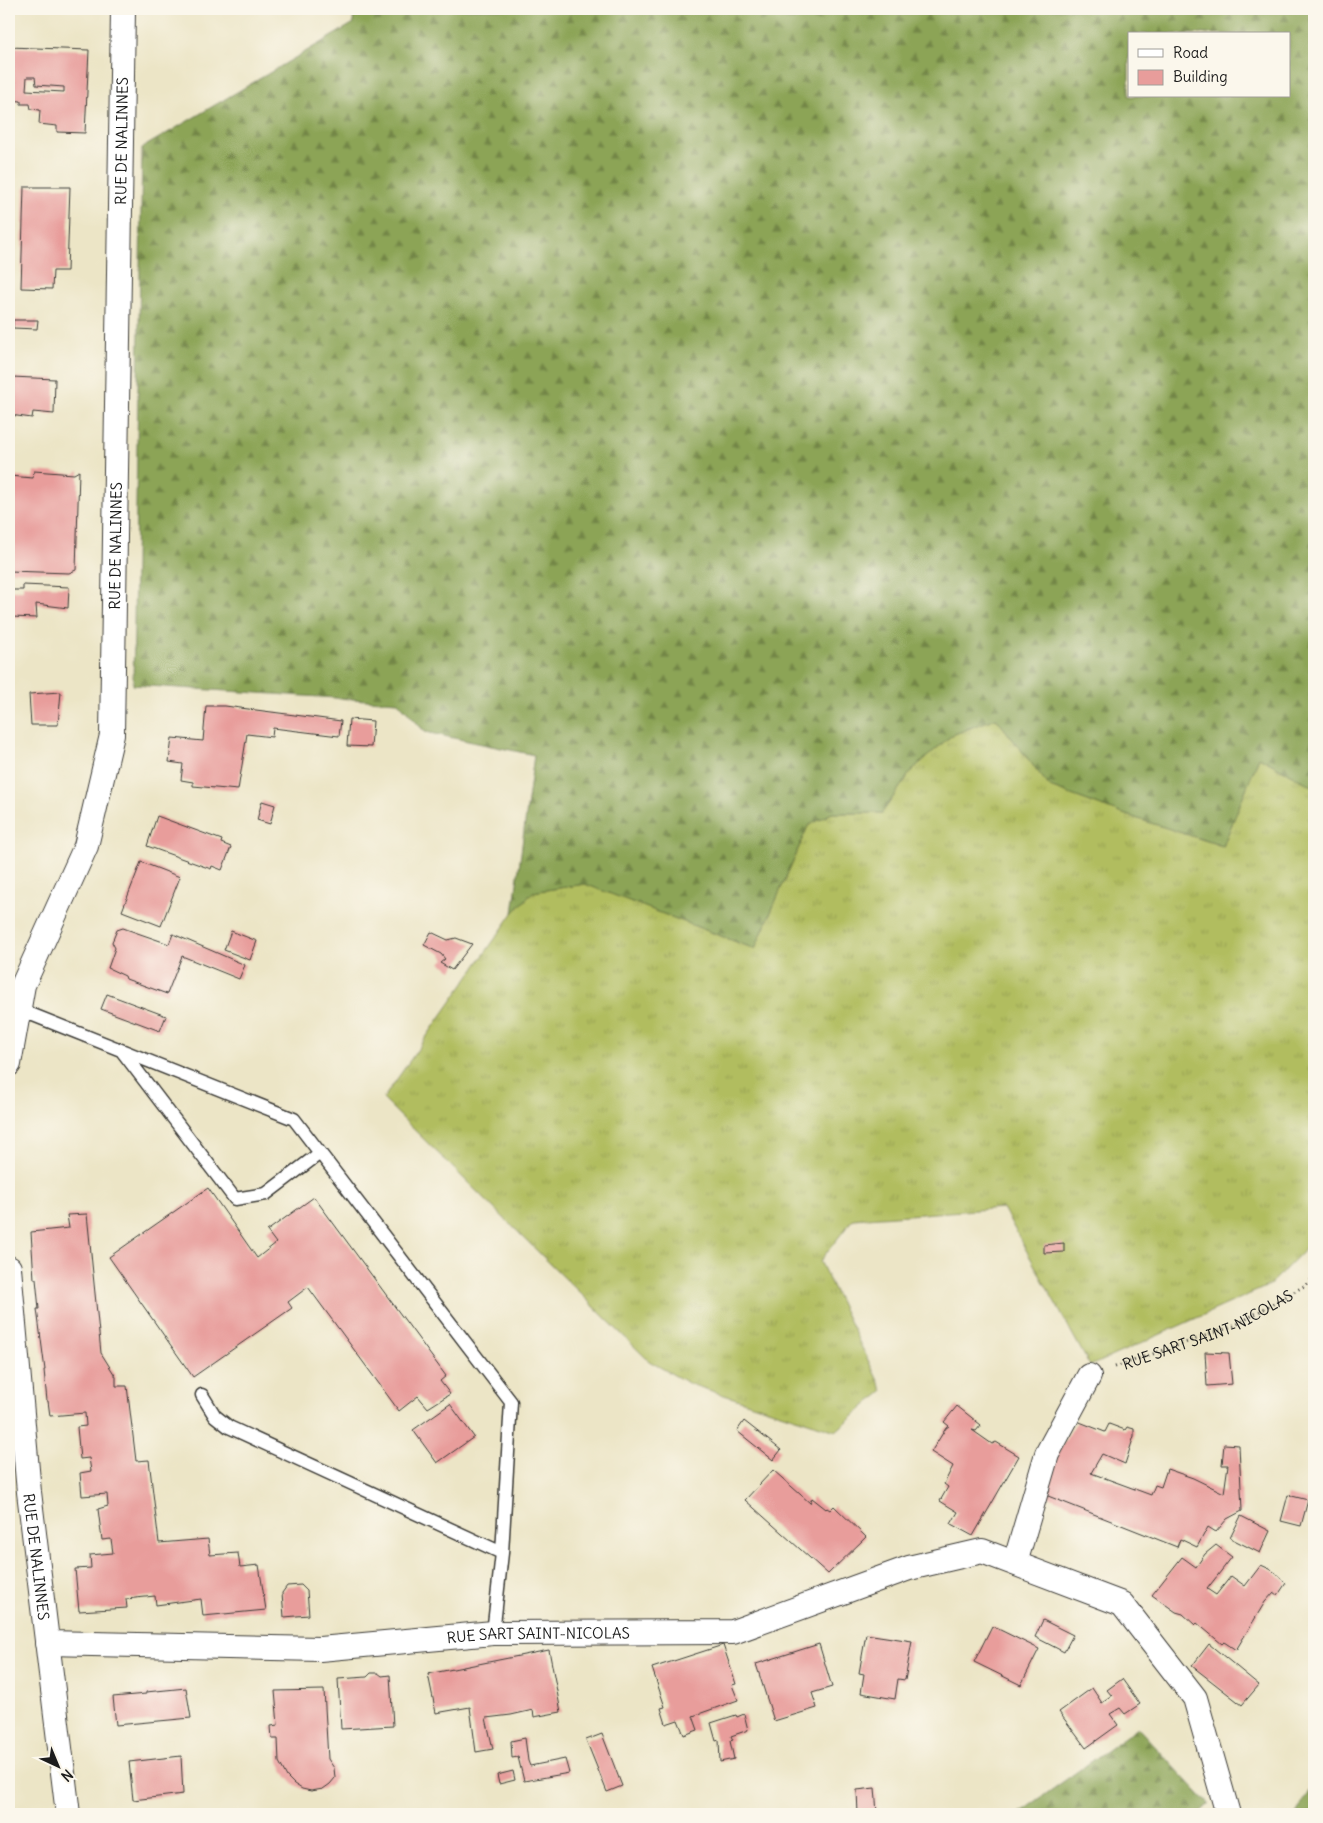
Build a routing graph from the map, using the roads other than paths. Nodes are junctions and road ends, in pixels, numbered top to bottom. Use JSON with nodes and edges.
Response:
{"nodes":[{"id":1,"x":122,"y":9,"type":"edge"},
{"id":2,"x":18,"y":1009,"type":"junction"},
{"id":3,"x":120,"y":1050,"type":"junction"},
{"id":4,"x":9,"y":1064,"type":"edge"},
{"id":5,"x":320,"y":1154,"type":"junction"},
{"id":6,"x":9,"y":1268,"type":"edge"},
{"id":7,"x":1089,"y":1376,"type":"road end"},
{"id":8,"x":202,"y":1395,"type":"dead end"},
{"id":9,"x":502,"y":1553,"type":"junction"},
{"id":10,"x":1015,"y":1563,"type":"junction"},
{"id":11,"x":493,"y":1633,"type":"junction"},
{"id":12,"x":47,"y":1644,"type":"junction"},
{"id":13,"x":68,"y":1814,"type":"edge"},
{"id":14,"x":1228,"y":1814,"type":"edge"}],
"edges":[{"from":1,"to":2,"type":"street","name":"RUE DE NALINNES"},
{"from":2,"to":3,"type":"lane"},
{"from":2,"to":4,"type":"street","name":"RUE DE NALINNES"},
{"from":3,"to":5,"type":"lane"},
{"from":3,"to":5,"type":"lane"},
{"from":5,"to":9,"type":"lane"},
{"from":6,"to":12,"type":"street","name":"RUE DE NALINNES"},
{"from":7,"to":10,"type":"street"},
{"from":8,"to":9,"type":"lane"},
{"from":9,"to":11,"type":"lane"},
{"from":10,"to":11,"type":"street","name":"RUE SART SAINT-NICOLAS"},
{"from":10,"to":14,"type":"street","name":"RUE SART SAINT-NICOLAS"},
{"from":11,"to":12,"type":"street","name":"RUE SART SAINT-NICOLAS"},
{"from":12,"to":13,"type":"street","name":"RUE DE NALINNES"}]}
